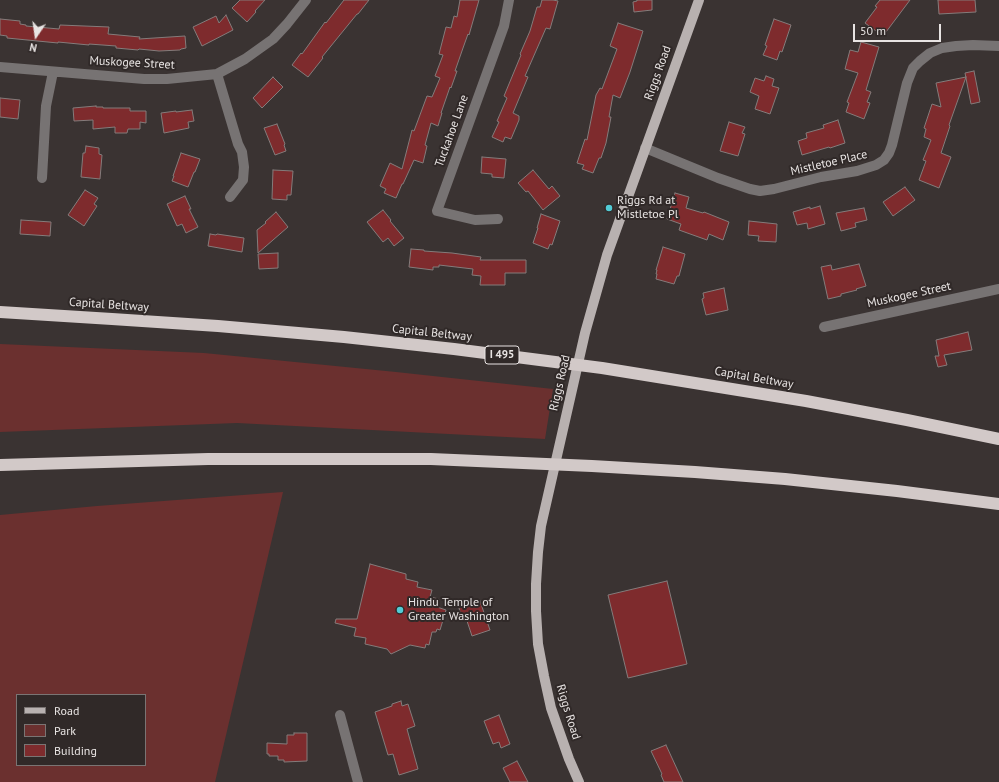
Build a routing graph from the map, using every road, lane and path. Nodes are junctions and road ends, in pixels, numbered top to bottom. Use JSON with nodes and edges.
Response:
{"nodes":[{"id":1,"x":306,"y":0,"type":"edge"},
{"id":2,"x":509,"y":0,"type":"edge"},
{"id":3,"x":699,"y":0,"type":"edge"},
{"id":4,"x":999,"y":46,"type":"edge"},
{"id":5,"x":0,"y":67,"type":"edge"},
{"id":6,"x":53,"y":72,"type":"junction"},
{"id":7,"x":217,"y":74,"type":"junction"},
{"id":8,"x":645,"y":148,"type":"junction"},
{"id":9,"x":42,"y":178,"type":"dead end"},
{"id":10,"x":230,"y":197,"type":"dead end"},
{"id":11,"x":498,"y":219,"type":"dead end"},
{"id":12,"x":999,"y":289,"type":"edge"},
{"id":13,"x":0,"y":312,"type":"edge"},
{"id":14,"x":824,"y":327,"type":"dead end"},
{"id":15,"x":999,"y":439,"type":"edge"},
{"id":16,"x":0,"y":465,"type":"edge"},
{"id":17,"x":999,"y":504,"type":"edge"},
{"id":18,"x":340,"y":715,"type":"dead end"},
{"id":19,"x":358,"y":782,"type":"edge"},
{"id":20,"x":579,"y":782,"type":"edge"}],
"edges":[{"from":1,"to":7,"type":"street","name":"Muskogee Street"},
{"from":2,"to":11,"type":"street","name":"Tuckahoe Lane"},
{"from":3,"to":8,"type":"main road","name":"Riggs Road"},
{"from":4,"to":8,"type":"street","name":"Mistletoe Place"},
{"from":5,"to":6,"type":"street","name":"Muskogee Street"},
{"from":6,"to":7,"type":"street","name":"Muskogee Street"},
{"from":6,"to":9,"type":"street"},
{"from":7,"to":10,"type":"street"},
{"from":8,"to":20,"type":"main road","name":"Riggs Road"},
{"from":12,"to":14,"type":"street","name":"Muskogee Street"},
{"from":13,"to":15,"type":"highway","name":"Capital Beltway","number":"I 495"},
{"from":16,"to":17,"type":"highway"},
{"from":18,"to":19,"type":"street"}]}
